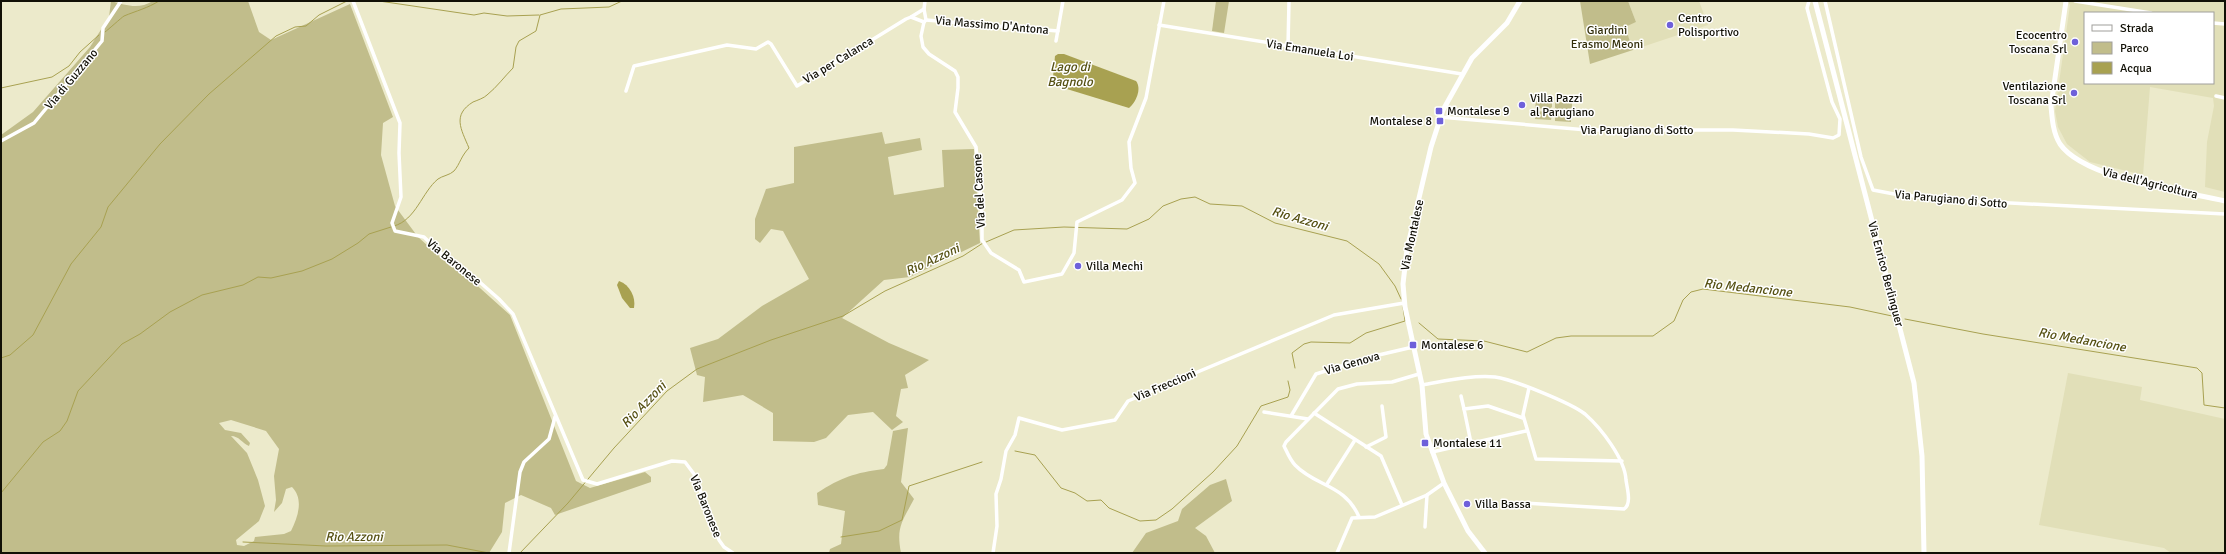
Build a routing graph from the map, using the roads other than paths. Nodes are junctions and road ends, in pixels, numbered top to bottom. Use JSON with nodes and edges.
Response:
{"nodes":[{"id":1,"x":121,"y":1,"type":"edge"},
{"id":2,"x":353,"y":1,"type":"edge"},
{"id":3,"x":925,"y":1,"type":"edge"},
{"id":4,"x":1063,"y":1,"type":"edge"},
{"id":5,"x":1164,"y":1,"type":"edge"},
{"id":6,"x":1289,"y":1,"type":"edge"},
{"id":7,"x":1520,"y":1,"type":"edge"},
{"id":8,"x":1809,"y":1,"type":"edge"},
{"id":9,"x":1815,"y":1,"type":"edge"},
{"id":10,"x":1825,"y":1,"type":"edge"},
{"id":11,"x":2066,"y":1,"type":"edge"},
{"id":12,"x":2075,"y":1,"type":"edge"},
{"id":13,"x":924,"y":9,"type":"junction"},
{"id":14,"x":2145,"y":12,"type":"edge"},
{"id":15,"x":911,"y":17,"type":"junction"},
{"id":16,"x":925,"y":21,"type":"junction"},
{"id":17,"x":2214,"y":23,"type":"edge"},
{"id":18,"x":2225,"y":24,"type":"edge"},
{"id":19,"x":1159,"y":25,"type":"junction"},
{"id":20,"x":1058,"y":31,"type":"junction"},
{"id":21,"x":1056,"y":41,"type":"dead end"},
{"id":22,"x":1288,"y":46,"type":"junction"},
{"id":23,"x":1462,"y":74,"type":"junction"},
{"id":24,"x":626,"y":90,"type":"dead end"},
{"id":25,"x":2216,"y":96,"type":"dead end"},
{"id":26,"x":2225,"y":98,"type":"edge"},
{"id":27,"x":1440,"y":117,"type":"junction"},
{"id":28,"x":1,"y":142,"type":"edge"},
{"id":29,"x":2225,"y":201,"type":"edge"},
{"id":30,"x":2225,"y":214,"type":"edge"},
{"id":31,"x":1404,"y":302,"type":"junction"},
{"id":32,"x":1413,"y":346,"type":"junction"},
{"id":33,"x":1420,"y":374,"type":"junction"},
{"id":34,"x":1422,"y":385,"type":"junction"},
{"id":35,"x":1529,"y":388,"type":"junction"},
{"id":36,"x":1460,"y":396,"type":"dead end"},
{"id":37,"x":1382,"y":406,"type":"dead end"},
{"id":38,"x":1464,"y":409,"type":"junction"},
{"id":39,"x":1264,"y":412,"type":"dead end"},
{"id":40,"x":1314,"y":413,"type":"junction"},
{"id":41,"x":1291,"y":416,"type":"junction"},
{"id":42,"x":555,"y":417,"type":"junction"},
{"id":43,"x":1523,"y":418,"type":"junction"},
{"id":44,"x":1308,"y":419,"type":"junction"},
{"id":45,"x":1526,"y":431,"type":"junction"},
{"id":46,"x":1355,"y":440,"type":"junction"},
{"id":47,"x":1471,"y":443,"type":"junction"},
{"id":48,"x":1366,"y":447,"type":"junction"},
{"id":49,"x":1432,"y":452,"type":"junction"},
{"id":50,"x":1622,"y":462,"type":"junction"},
{"id":51,"x":1444,"y":483,"type":"junction"},
{"id":52,"x":1327,"y":484,"type":"junction"},
{"id":53,"x":1427,"y":495,"type":"junction"},
{"id":54,"x":1523,"y":503,"type":"dead end"},
{"id":55,"x":1402,"y":505,"type":"junction"},
{"id":56,"x":1359,"y":517,"type":"junction"},
{"id":57,"x":1425,"y":527,"type":"dead end"},
{"id":58,"x":509,"y":553,"type":"edge"},
{"id":59,"x":733,"y":553,"type":"edge"},
{"id":60,"x":993,"y":553,"type":"edge"},
{"id":61,"x":1337,"y":553,"type":"edge"},
{"id":62,"x":1485,"y":553,"type":"edge"},
{"id":63,"x":1924,"y":553,"type":"edge"}],
"edges":[{"from":1,"to":28,"type":"street","name":"Via di Guzzano"},
{"from":2,"to":42,"type":"street","name":"Via Baronese"},
{"from":3,"to":13,"type":"street","name":"Via del Casone"},
{"from":4,"to":20,"type":"street"},
{"from":5,"to":19,"type":"street"},
{"from":6,"to":22,"type":"street"},
{"from":7,"to":23,"type":"street","name":"Via Montalese"},
{"from":8,"to":27,"type":"street","name":"Via Parugiano di Sotto"},
{"from":9,"to":63,"type":"street","name":"Via Enrico Berlinguer"},
{"from":10,"to":30,"type":"street","name":"Via Parugiano di Sotto"},
{"from":11,"to":29,"type":"street","name":"Via dell'Agricoltura"},
{"from":12,"to":14,"type":"street"},
{"from":13,"to":15,"type":"street"},
{"from":13,"to":16,"type":"street","name":"Via del Casone"},
{"from":15,"to":16,"type":"street"},
{"from":15,"to":24,"type":"street","name":"Via per Calanca"},
{"from":16,"to":19,"type":"street","name":"Via del Casone"},
{"from":16,"to":20,"type":"street","name":"Via Massimo D'Antona"},
{"from":17,"to":18,"type":"street"},
{"from":19,"to":22,"type":"street","name":"Via Emanuela Loi"},
{"from":20,"to":21,"type":"street"},
{"from":22,"to":23,"type":"street","name":"Via Emanuela Loi"},
{"from":23,"to":27,"type":"street","name":"Via Montalese"},
{"from":25,"to":26,"type":"street"},
{"from":27,"to":31,"type":"street","name":"Via Montalese"},
{"from":31,"to":32,"type":"street","name":"Via Montalese"},
{"from":31,"to":60,"type":"street","name":"Via Freccioni"},
{"from":32,"to":33,"type":"street","name":"Via Montalese"},
{"from":32,"to":41,"type":"street","name":"Via Genova"},
{"from":33,"to":34,"type":"street","name":"Via Montalese"},
{"from":33,"to":40,"type":"street"},
{"from":34,"to":35,"type":"street"},
{"from":34,"to":49,"type":"street","name":"Via Montalese"},
{"from":35,"to":43,"type":"street"},
{"from":35,"to":50,"type":"street"},
{"from":36,"to":38,"type":"street"},
{"from":37,"to":48,"type":"street"},
{"from":38,"to":43,"type":"street"},
{"from":38,"to":47,"type":"street"},
{"from":39,"to":41,"type":"street"},
{"from":40,"to":44,"type":"street"},
{"from":40,"to":46,"type":"street"},
{"from":41,"to":44,"type":"street"},
{"from":42,"to":58,"type":"street"},
{"from":42,"to":59,"type":"street","name":"Via Baronese"},
{"from":43,"to":45,"type":"street"},
{"from":44,"to":52,"type":"street"},
{"from":45,"to":47,"type":"street"},
{"from":45,"to":50,"type":"street"},
{"from":46,"to":48,"type":"street"},
{"from":46,"to":52,"type":"street"},
{"from":47,"to":49,"type":"street"},
{"from":48,"to":55,"type":"street"},
{"from":49,"to":51,"type":"street","name":"Via Montalese"},
{"from":50,"to":54,"type":"street"},
{"from":51,"to":53,"type":"street"},
{"from":51,"to":62,"type":"street","name":"Via Montalese"},
{"from":52,"to":56,"type":"street"},
{"from":53,"to":55,"type":"street"},
{"from":53,"to":57,"type":"street"},
{"from":55,"to":56,"type":"street"},
{"from":56,"to":61,"type":"street"}]}
